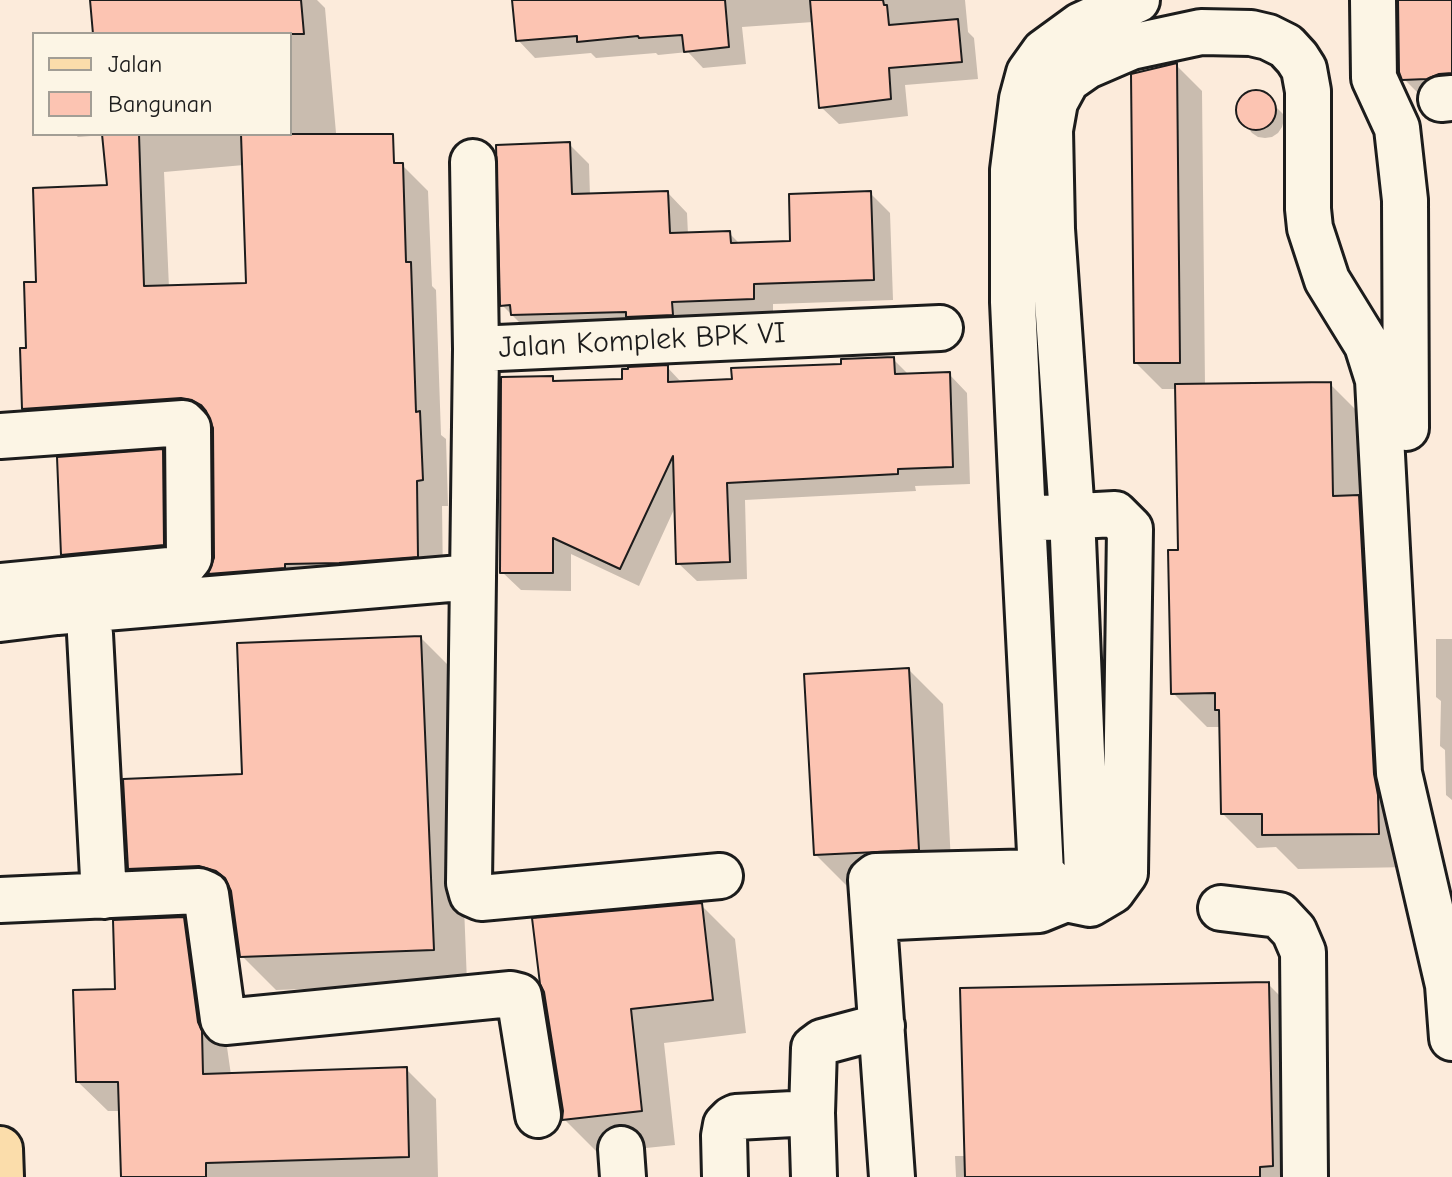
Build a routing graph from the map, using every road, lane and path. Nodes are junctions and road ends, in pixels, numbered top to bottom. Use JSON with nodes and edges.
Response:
{"nodes":[{"id":1,"x":1137,"y":0,"type":"edge"},
{"id":2,"x":1237,"y":0,"type":"edge"},
{"id":3,"x":1373,"y":0,"type":"edge"},
{"id":4,"x":1202,"y":16,"type":"edge"},
{"id":5,"x":473,"y":162,"type":"dead end"},
{"id":6,"x":1327,"y":280,"type":"junction"},
{"id":7,"x":940,"y":328,"type":"dead end"},
{"id":8,"x":476,"y":349,"type":"junction"},
{"id":9,"x":0,"y":436,"type":"edge"},
{"id":10,"x":1072,"y":515,"type":"junction"},
{"id":11,"x":1023,"y":519,"type":"junction"},
{"id":12,"x":473,"y":577,"type":"junction"},
{"id":13,"x":0,"y":586,"type":"edge"},
{"id":14,"x":0,"y":619,"type":"edge"},
{"id":15,"x":90,"y":634,"type":"dead end"},
{"id":16,"x":720,"y":876,"type":"dead end"},
{"id":17,"x":1053,"y":886,"type":"junction"},
{"id":18,"x":104,"y":896,"type":"junction"},
{"id":19,"x":0,"y":900,"type":"edge"},
{"id":20,"x":1221,"y":908,"type":"dead end"},
{"id":21,"x":1452,"y":908,"type":"edge"},
{"id":22,"x":882,"y":1026,"type":"junction"},
{"id":23,"x":1452,"y":1038,"type":"edge"},
{"id":24,"x":812,"y":1113,"type":"junction"},
{"id":25,"x":538,"y":1115,"type":"dead end"},
{"id":26,"x":0,"y":1149,"type":"edge"},
{"id":27,"x":1,"y":1177,"type":"edge"},
{"id":28,"x":725,"y":1177,"type":"edge"},
{"id":29,"x":814,"y":1177,"type":"edge"},
{"id":30,"x":892,"y":1177,"type":"edge"},
{"id":31,"x":1305,"y":1177,"type":"edge"}],
"edges":[{"from":1,"to":11,"type":"street"},
{"from":2,"to":6,"type":"street"},
{"from":3,"to":21,"type":"street"},
{"from":4,"to":6,"type":"street"},
{"from":4,"to":10,"type":"street"},
{"from":5,"to":8,"type":"street"},
{"from":6,"to":23,"type":"street"},
{"from":7,"to":8,"type":"street","name":"Jalan Komplek BPK VI"},
{"from":8,"to":12,"type":"street","name":"Jalan Komplek BPK VI"},
{"from":9,"to":13,"type":"street"},
{"from":10,"to":11,"type":"street"},
{"from":10,"to":17,"type":"street"},
{"from":10,"to":17,"type":"street"},
{"from":11,"to":17,"type":"street"},
{"from":12,"to":14,"type":"street"},
{"from":12,"to":16,"type":"street","name":"Jalan Komplek BPK VI"},
{"from":15,"to":18,"type":"street"},
{"from":17,"to":22,"type":"street"},
{"from":18,"to":19,"type":"street"},
{"from":18,"to":25,"type":"street"},
{"from":20,"to":31,"type":"street"},
{"from":22,"to":24,"type":"street"},
{"from":22,"to":30,"type":"street"},
{"from":24,"to":28,"type":"street"},
{"from":24,"to":29,"type":"street"},
{"from":26,"to":27,"type":"main road"}]}
